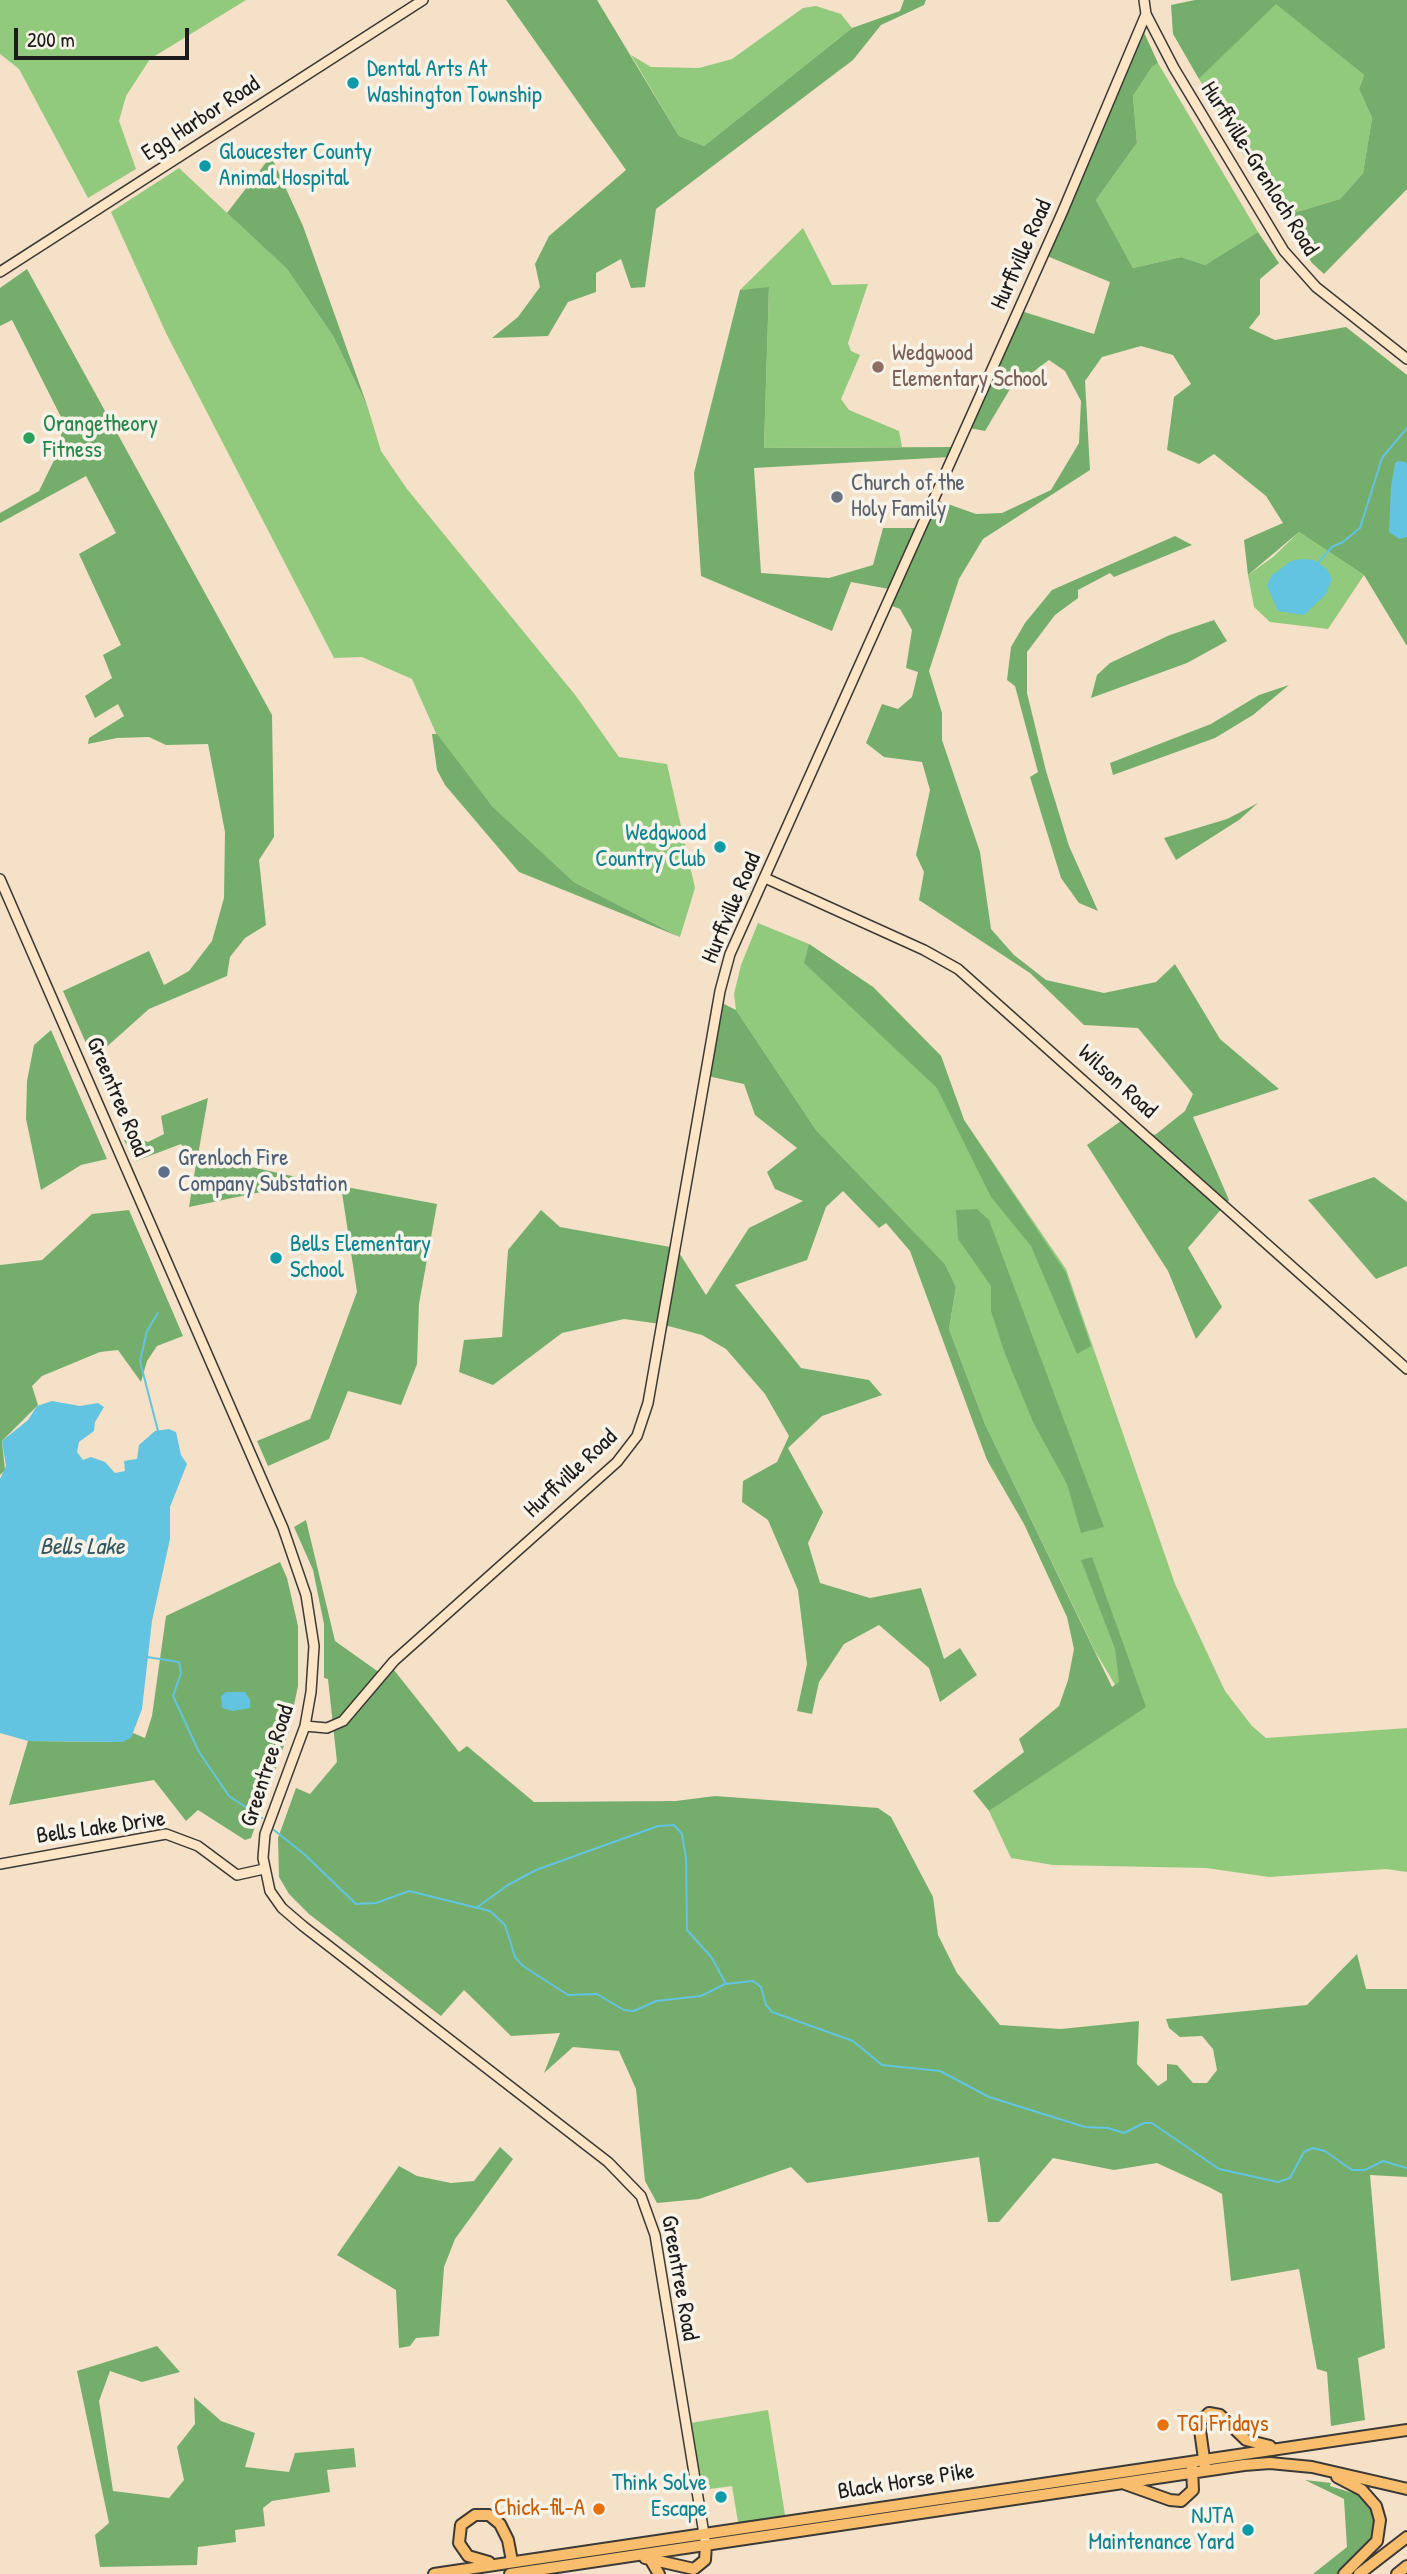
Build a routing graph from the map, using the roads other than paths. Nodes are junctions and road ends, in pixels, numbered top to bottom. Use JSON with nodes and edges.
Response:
{"nodes":[{"id":1,"x":423,"y":0,"type":"edge"},
{"id":2,"x":1144,"y":0,"type":"edge"},
{"id":3,"x":1146,"y":14,"type":"junction"},
{"id":4,"x":0,"y":272,"type":"edge"},
{"id":5,"x":1407,"y":359,"type":"edge"},
{"id":6,"x":0,"y":878,"type":"edge"},
{"id":7,"x":765,"y":878,"type":"junction"},
{"id":8,"x":1407,"y":1369,"type":"edge"},
{"id":9,"x":304,"y":1726,"type":"junction"},
{"id":10,"x":0,"y":1864,"type":"edge"},
{"id":11,"x":264,"y":1869,"type":"junction"},
{"id":12,"x":1407,"y":2430,"type":"edge"},
{"id":13,"x":1276,"y":2448,"type":"junction"},
{"id":14,"x":1205,"y":2465,"type":"junction"},
{"id":15,"x":1312,"y":2466,"type":"junction"},
{"id":16,"x":1192,"y":2467,"type":"junction"},
{"id":17,"x":1122,"y":2483,"type":"junction"},
{"id":18,"x":1407,"y":2489,"type":"edge"},
{"id":19,"x":702,"y":2533,"type":"junction"},
{"id":20,"x":1407,"y":2537,"type":"edge"},
{"id":21,"x":706,"y":2545,"type":"junction"},
{"id":22,"x":628,"y":2557,"type":"junction"},
{"id":23,"x":650,"y":2559,"type":"junction"},
{"id":24,"x":507,"y":2562,"type":"junction"},
{"id":25,"x":675,"y":2566,"type":"junction"},
{"id":26,"x":1407,"y":2566,"type":"edge"},
{"id":27,"x":548,"y":2571,"type":"edge"},
{"id":28,"x":434,"y":2574,"type":"edge"},
{"id":29,"x":516,"y":2574,"type":"edge"},
{"id":30,"x":661,"y":2574,"type":"edge"},
{"id":31,"x":1344,"y":2574,"type":"edge"},
{"id":32,"x":1359,"y":2574,"type":"edge"},
{"id":33,"x":1397,"y":2574,"type":"edge"}],
"edges":[{"from":1,"to":4,"type":"street","name":"Egg Harbor Road"},
{"from":2,"to":3,"type":"street","name":"Hurffville-Grenloch Road"},
{"from":3,"to":5,"type":"street","name":"Hurffville-Grenloch Road"},
{"from":3,"to":7,"type":"street","name":"Hurffville Road"},
{"from":6,"to":9,"type":"street","name":"Greentree Road"},
{"from":7,"to":8,"type":"street","name":"Wilson Road"},
{"from":7,"to":9,"type":"street","name":"Hurffville Road"},
{"from":9,"to":11,"type":"street","name":"Greentree Road"},
{"from":10,"to":11,"type":"street","name":"Bells Lake Drive"},
{"from":11,"to":19,"type":"street","name":"Greentree Road"},
{"from":12,"to":13,"type":"highway","name":"Black Horse Pike"},
{"from":13,"to":14,"type":"highway","name":"Black Horse Pike"},
{"from":13,"to":14,"type":"highway"},
{"from":14,"to":15,"type":"highway"},
{"from":14,"to":16,"type":"highway","name":"Black Horse Pike"},
{"from":15,"to":18,"type":"highway"},
{"from":15,"to":31,"type":"highway"},
{"from":16,"to":17,"type":"highway","name":"Black Horse Pike"},
{"from":16,"to":17,"type":"highway"},
{"from":16,"to":19,"type":"highway","name":"Black Horse Pike"},
{"from":17,"to":21,"type":"highway","name":"Black Horse Pike"},
{"from":19,"to":21,"type":"street","name":"Greentree Road"},
{"from":19,"to":24,"type":"highway","name":"Black Horse Pike"},
{"from":20,"to":32,"type":"highway"},
{"from":21,"to":22,"type":"highway","name":"Black Horse Pike"},
{"from":21,"to":25,"type":"highway"},
{"from":22,"to":23,"type":"highway"},
{"from":22,"to":27,"type":"highway","name":"Black Horse Pike"},
{"from":23,"to":25,"type":"highway"},
{"from":23,"to":30,"type":"highway"},
{"from":24,"to":24,"type":"highway"},
{"from":24,"to":28,"type":"highway","name":"Black Horse Pike"},
{"from":24,"to":29,"type":"street"},
{"from":25,"to":30,"type":"highway"},
{"from":26,"to":33,"type":"highway"},
{"from":27,"to":29,"type":"highway","name":"Black Horse Pike"}]}
